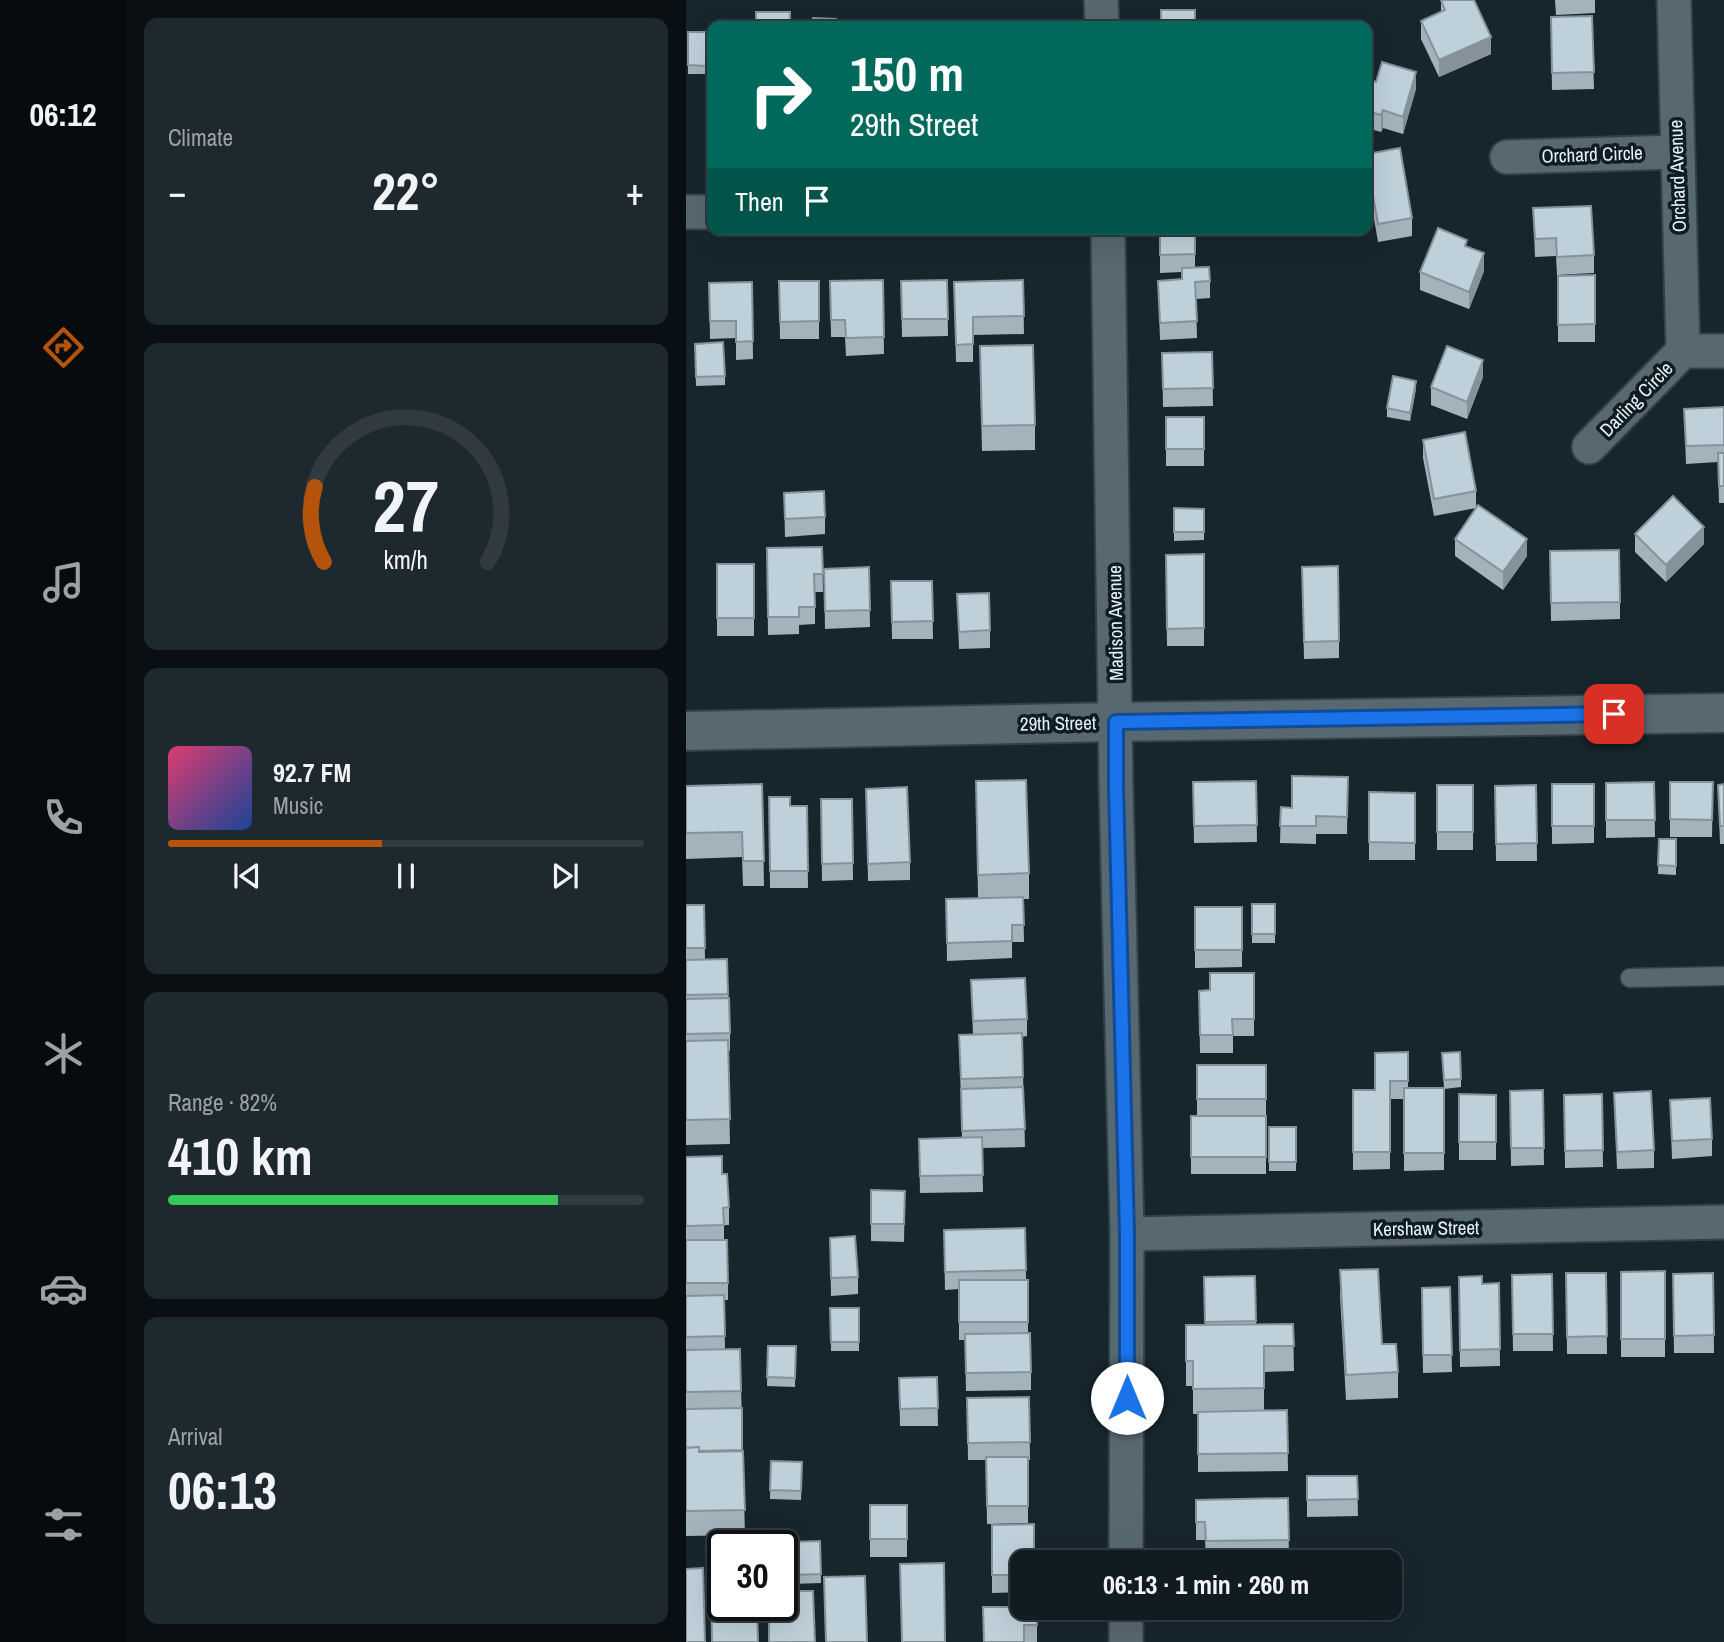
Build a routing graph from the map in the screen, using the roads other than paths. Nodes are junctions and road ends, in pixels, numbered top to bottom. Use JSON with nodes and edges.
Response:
{"nodes":[{"id":1,"x":1101,"y":0,"type":"edge"},
{"id":2,"x":1674,"y":0,"type":"edge"},
{"id":3,"x":1102,"y":21,"type":"edge"},
{"id":4,"x":1676,"y":152,"type":"junction"},
{"id":5,"x":1507,"y":157,"type":"dead end"},
{"id":6,"x":686,"y":212,"type":"edge"},
{"id":7,"x":707,"y":212,"type":"edge"},
{"id":8,"x":1108,"y":235,"type":"edge"},
{"id":9,"x":1683,"y":351,"type":"junction"},
{"id":10,"x":1724,"y":351,"type":"edge"},
{"id":11,"x":1589,"y":447,"type":"dead end"},
{"id":12,"x":1724,"y":713,"type":"edge"},
{"id":13,"x":1116,"y":722,"type":"junction"},
{"id":14,"x":686,"y":731,"type":"edge"},
{"id":15,"x":1724,"y":976,"type":"edge"},
{"id":16,"x":1630,"y":978,"type":"dead end"},
{"id":17,"x":1724,"y":1222,"type":"edge"},
{"id":18,"x":1127,"y":1234,"type":"junction"},
{"id":19,"x":1126,"y":1550,"type":"edge"},
{"id":20,"x":1126,"y":1620,"type":"edge"},
{"id":21,"x":1126,"y":1642,"type":"edge"}],
"edges":[{"from":1,"to":3,"type":"street"},
{"from":2,"to":4,"type":"street","name":"Orchard Avenue"},
{"from":4,"to":5,"type":"street","name":"Orchard Circle"},
{"from":4,"to":9,"type":"street","name":"Orchard Avenue"},
{"from":6,"to":7,"type":"street"},
{"from":8,"to":13,"type":"street","name":"Madison Avenue"},
{"from":9,"to":10,"type":"street"},
{"from":9,"to":11,"type":"street","name":"Darling Circle"},
{"from":12,"to":13,"type":"street","name":"29th Street"},
{"from":13,"to":14,"type":"street","name":"29th Street"},
{"from":13,"to":18,"type":"street","name":"Madison Avenue"},
{"from":15,"to":16,"type":"lane"},
{"from":17,"to":18,"type":"street","name":"Kershaw Street"},
{"from":18,"to":19,"type":"street","name":"Madison Avenue"},
{"from":20,"to":21,"type":"street"}]}
